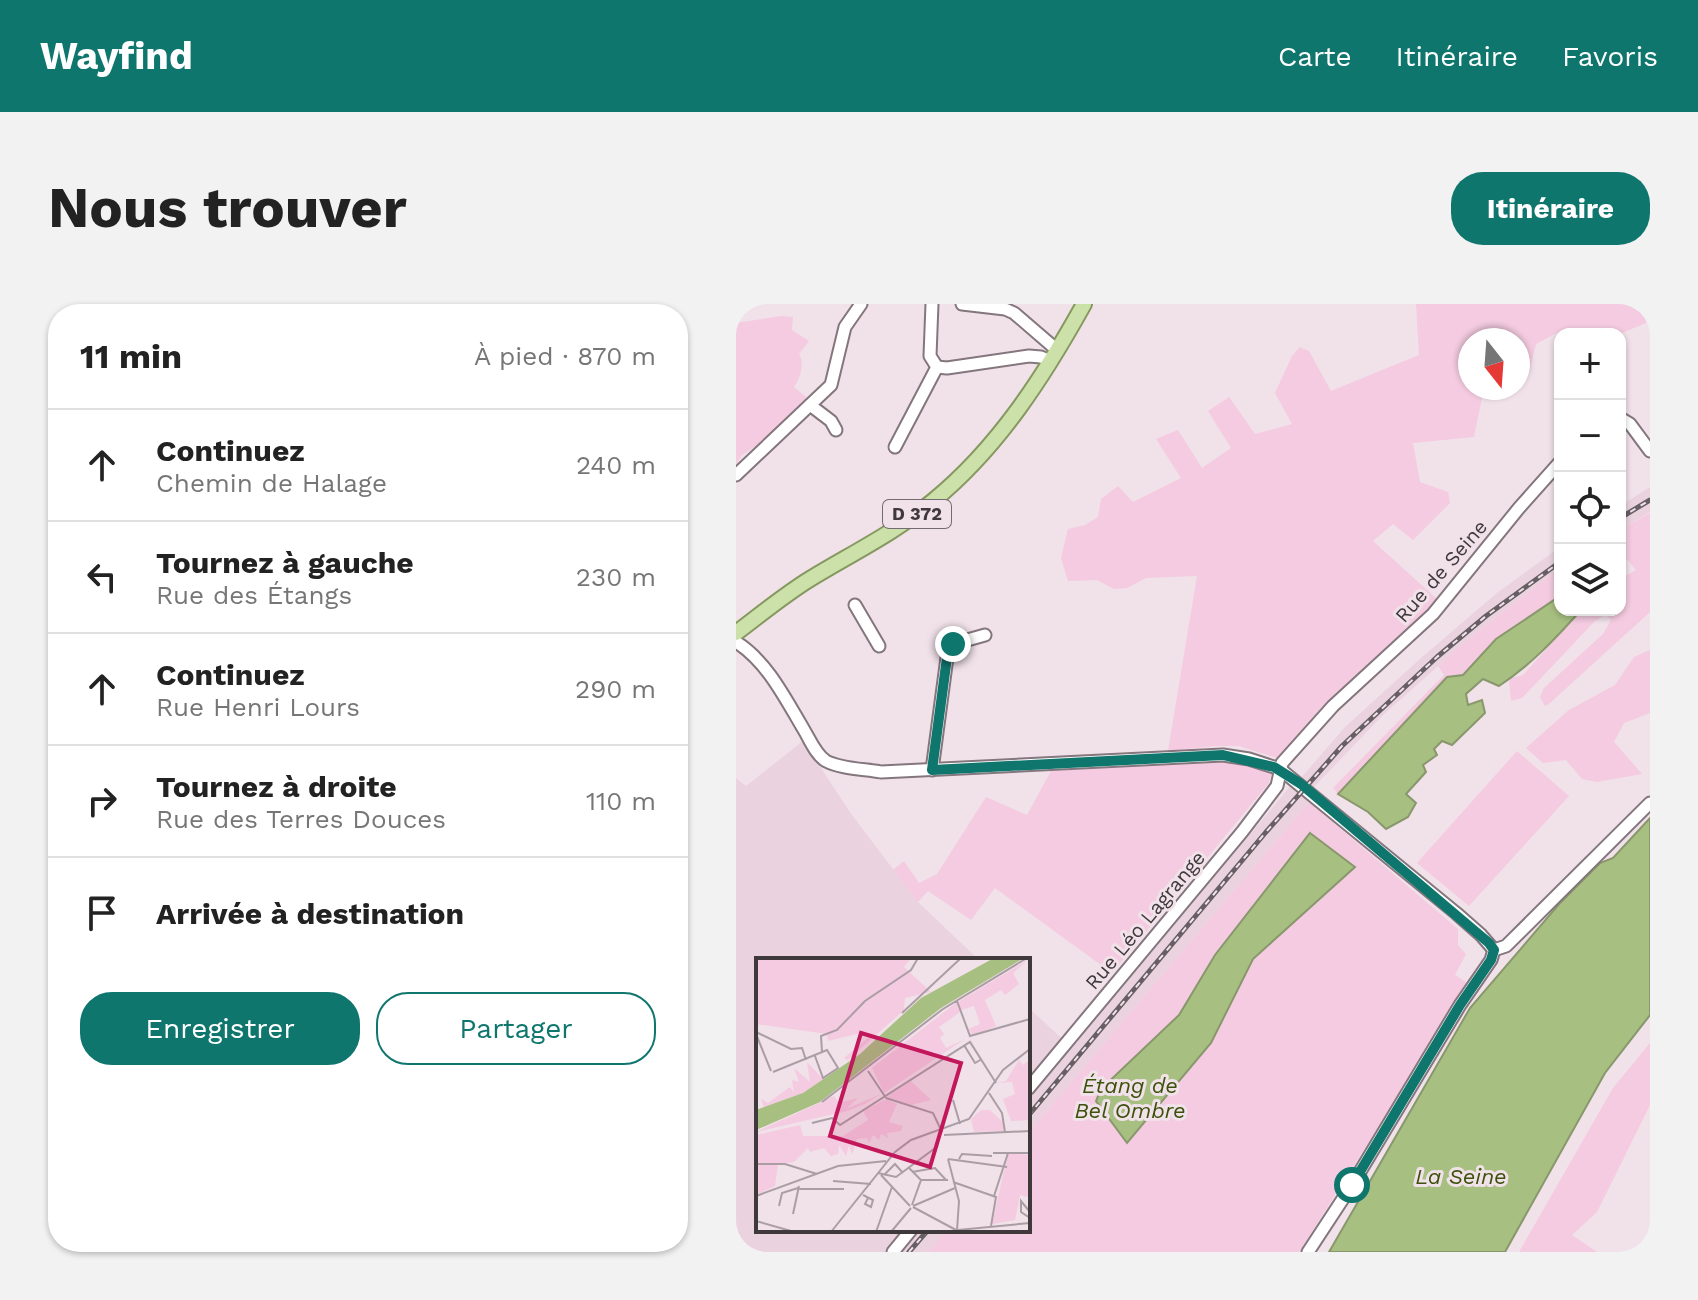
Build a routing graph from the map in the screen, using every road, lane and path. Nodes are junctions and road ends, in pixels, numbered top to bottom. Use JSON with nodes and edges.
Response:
{"nodes":[{"id":1,"x":861,"y":304,"type":"edge"},
{"id":2,"x":932,"y":304,"type":"edge"},
{"id":3,"x":962,"y":304,"type":"edge"},
{"id":4,"x":1084,"y":304,"type":"edge"},
{"id":5,"x":1053,"y":356,"type":"junction"},
{"id":6,"x":937,"y":367,"type":"junction"},
{"id":7,"x":810,"y":405,"type":"junction"},
{"id":8,"x":1626,"y":422,"type":"edge"},
{"id":9,"x":836,"y":430,"type":"dead end"},
{"id":10,"x":895,"y":447,"type":"dead end"},
{"id":11,"x":1650,"y":451,"type":"edge"},
{"id":12,"x":1554,"y":469,"type":"edge"},
{"id":13,"x":736,"y":475,"type":"edge"},
{"id":14,"x":855,"y":605,"type":"dead end"},
{"id":15,"x":736,"y":633,"type":"edge"},
{"id":16,"x":985,"y":635,"type":"dead end"},
{"id":17,"x":736,"y":642,"type":"edge"},
{"id":18,"x":879,"y":646,"type":"dead end"},
{"id":19,"x":1280,"y":769,"type":"junction"},
{"id":20,"x":932,"y":770,"type":"junction"},
{"id":21,"x":1650,"y":803,"type":"edge"},
{"id":22,"x":1494,"y":950,"type":"junction"},
{"id":23,"x":1030,"y":1087,"type":"edge"},
{"id":24,"x":909,"y":1232,"type":"edge"},
{"id":25,"x":893,"y":1252,"type":"edge"},
{"id":26,"x":1308,"y":1252,"type":"edge"}],
"edges":[{"from":1,"to":7,"type":"street"},
{"from":2,"to":6,"type":"street"},
{"from":3,"to":5,"type":"street"},
{"from":4,"to":5,"type":"main road","number":"D 372"},
{"from":5,"to":6,"type":"street"},
{"from":5,"to":15,"type":"main road","number":"D 372"},
{"from":6,"to":10,"type":"street"},
{"from":7,"to":9,"type":"street"},
{"from":7,"to":13,"type":"street"},
{"from":8,"to":11,"type":"street"},
{"from":12,"to":19,"type":"street","name":"Rue de Seine"},
{"from":14,"to":18,"type":"street"},
{"from":16,"to":20,"type":"street"},
{"from":17,"to":20,"type":"street"},
{"from":19,"to":20,"type":"street"},
{"from":19,"to":22,"type":"street"},
{"from":19,"to":23,"type":"street","name":"Rue Léo Lagrange"},
{"from":21,"to":22,"type":"street"},
{"from":22,"to":26,"type":"street"},
{"from":24,"to":25,"type":"street"}]}
